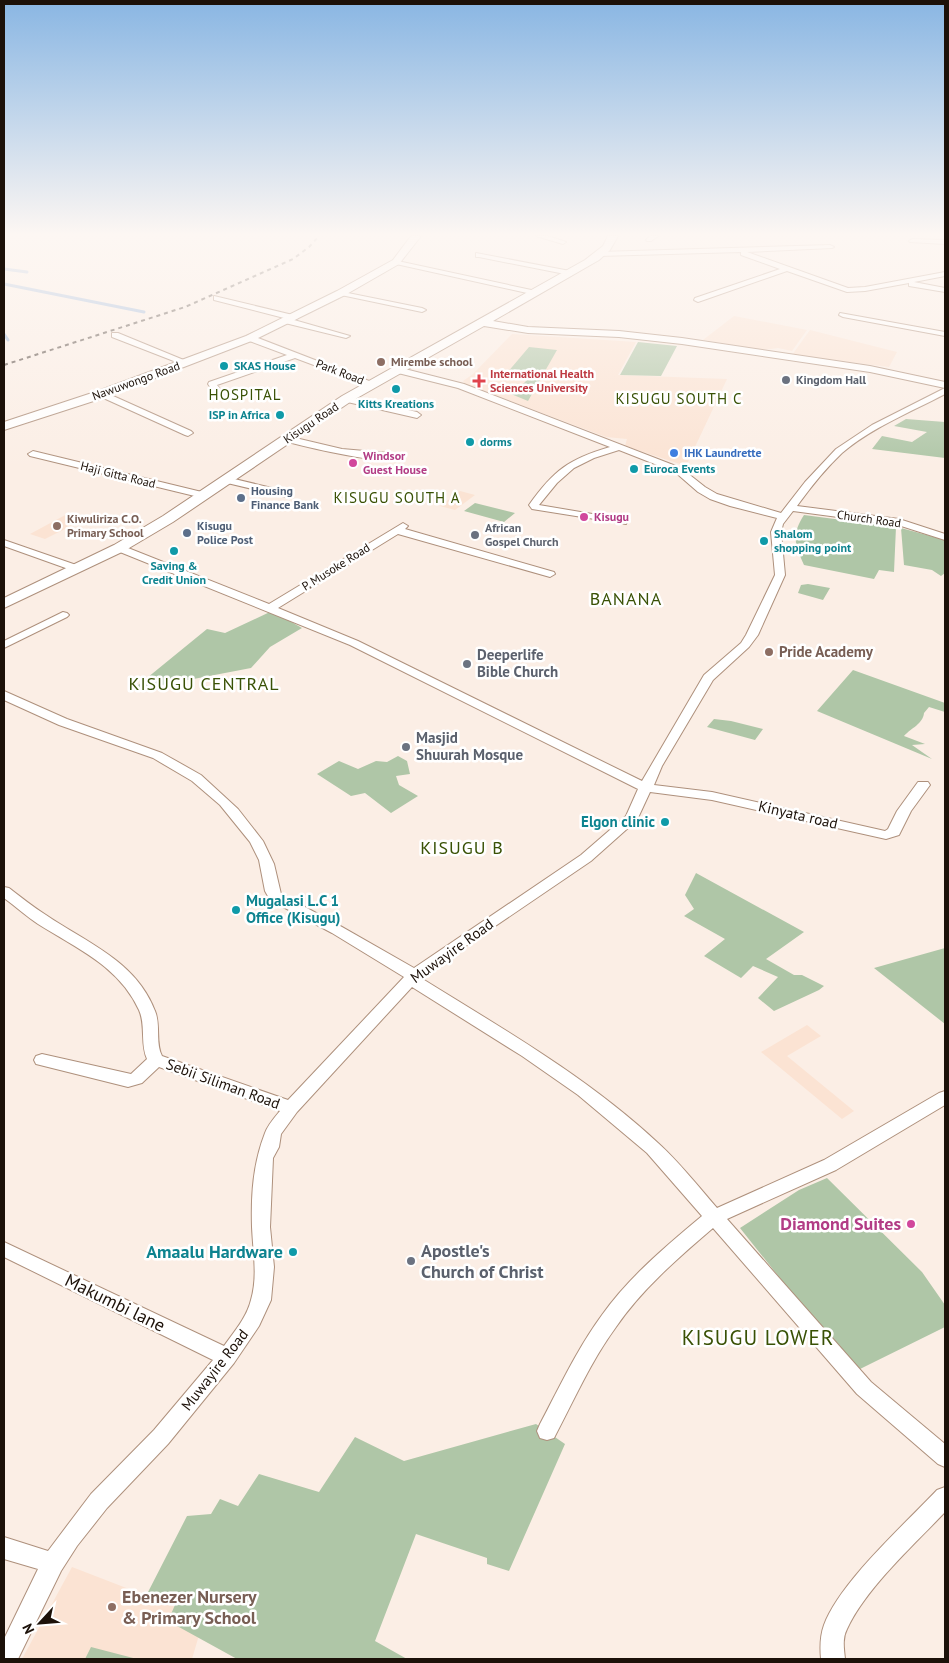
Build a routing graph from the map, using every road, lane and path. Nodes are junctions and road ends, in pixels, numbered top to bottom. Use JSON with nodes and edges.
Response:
{"nodes":[{"id":1,"x":272,"y":314,"type":"edge"},
{"id":2,"x":301,"y":314,"type":"edge"},
{"id":3,"x":497,"y":314,"type":"edge"},
{"id":4,"x":843,"y":315,"type":"dead end"},
{"id":5,"x":291,"y":319,"type":"junction"},
{"id":6,"x":482,"y":322,"type":"junction"},
{"id":7,"x":945,"y":334,"type":"edge"},
{"id":8,"x":115,"y":335,"type":"dead end"},
{"id":9,"x":346,"y":336,"type":"dead end"},
{"id":10,"x":250,"y":338,"type":"junction"},
{"id":11,"x":294,"y":355,"type":"junction"},
{"id":12,"x":187,"y":363,"type":"junction"},
{"id":13,"x":397,"y":370,"type":"junction"},
{"id":14,"x":372,"y":384,"type":"junction"},
{"id":15,"x":945,"y":385,"type":"edge"},
{"id":16,"x":216,"y":388,"type":"dead end"},
{"id":17,"x":945,"y":391,"type":"edge"},
{"id":18,"x":102,"y":394,"type":"junction"},
{"id":19,"x":346,"y":400,"type":"junction"},
{"id":20,"x":417,"y":415,"type":"dead end"},
{"id":21,"x":4,"y":426,"type":"edge"},
{"id":22,"x":188,"y":433,"type":"dead end"},
{"id":23,"x":287,"y":439,"type":"junction"},
{"id":24,"x":620,"y":447,"type":"junction"},
{"id":25,"x":33,"y":454,"type":"dead end"},
{"id":26,"x":398,"y":457,"type":"dead end"},
{"id":27,"x":226,"y":480,"type":"junction"},
{"id":28,"x":286,"y":494,"type":"dead end"},
{"id":29,"x":203,"y":495,"type":"junction"},
{"id":30,"x":787,"y":513,"type":"junction"},
{"id":31,"x":622,"y":522,"type":"dead end"},
{"id":32,"x":945,"y":537,"type":"edge"},
{"id":33,"x":4,"y":543,"type":"edge"},
{"id":34,"x":119,"y":548,"type":"junction"},
{"id":35,"x":78,"y":569,"type":"junction"},
{"id":36,"x":550,"y":574,"type":"dead end"},
{"id":37,"x":4,"y":604,"type":"edge"},
{"id":38,"x":269,"y":609,"type":"junction"},
{"id":39,"x":63,"y":615,"type":"dead end"},
{"id":40,"x":4,"y":645,"type":"edge"},
{"id":41,"x":4,"y":696,"type":"edge"},
{"id":42,"x":923,"y":785,"type":"dead end"},
{"id":43,"x":646,"y":788,"type":"junction"},
{"id":44,"x":4,"y":892,"type":"edge"},
{"id":45,"x":413,"y":978,"type":"junction"},
{"id":46,"x":42,"y":1060,"type":"dead end"},
{"id":47,"x":156,"y":1060,"type":"junction"},
{"id":48,"x":945,"y":1097,"type":"edge"},
{"id":49,"x":291,"y":1108,"type":"junction"},
{"id":50,"x":714,"y":1217,"type":"junction"},
{"id":51,"x":4,"y":1249,"type":"edge"},
{"id":52,"x":227,"y":1357,"type":"junction"},
{"id":53,"x":547,"y":1431,"type":"dead end"},
{"id":54,"x":945,"y":1457,"type":"edge"},
{"id":55,"x":945,"y":1497,"type":"edge"},
{"id":56,"x":4,"y":1548,"type":"edge"},
{"id":57,"x":53,"y":1563,"type":"junction"},
{"id":58,"x":6,"y":1659,"type":"edge"},
{"id":59,"x":833,"y":1659,"type":"edge"}],
"edges":[{"from":1,"to":5,"type":"street"},
{"from":2,"to":5,"type":"street","name":"Nawuwongo Road"},
{"from":3,"to":6,"type":"street","name":"Kisugu Road"},
{"from":4,"to":7,"type":"street"},
{"from":5,"to":9,"type":"street"},
{"from":5,"to":10,"type":"street","name":"Nawuwongo Road"},
{"from":6,"to":13,"type":"street","name":"Kisugu Road"},
{"from":6,"to":15,"type":"street"},
{"from":8,"to":12,"type":"street"},
{"from":10,"to":11,"type":"street","name":"Park Road"},
{"from":10,"to":12,"type":"street","name":"Nawuwongo Road"},
{"from":11,"to":14,"type":"street","name":"Park Road"},
{"from":11,"to":16,"type":"street"},
{"from":12,"to":18,"type":"street","name":"Nawuwongo Road"},
{"from":13,"to":14,"type":"street","name":"Kisugu Road"},
{"from":13,"to":24,"type":"street","name":"Church Road"},
{"from":14,"to":19,"type":"street","name":"Kisugu Road"},
{"from":17,"to":30,"type":"street","name":"Muwayire Road"},
{"from":18,"to":21,"type":"street","name":"Nawuwongo Road"},
{"from":18,"to":22,"type":"street"},
{"from":19,"to":20,"type":"street"},
{"from":19,"to":23,"type":"street","name":"Kisugu Road"},
{"from":23,"to":26,"type":"street"},
{"from":23,"to":27,"type":"street","name":"Kisugu Road"},
{"from":24,"to":30,"type":"street","name":"Church Road"},
{"from":24,"to":31,"type":"street"},
{"from":25,"to":29,"type":"street","name":"Haji Gitta Road"},
{"from":27,"to":28,"type":"street"},
{"from":27,"to":29,"type":"street","name":"Kisugu Road"},
{"from":29,"to":34,"type":"street","name":"Kisugu Road"},
{"from":30,"to":32,"type":"street","name":"Church Road"},
{"from":30,"to":43,"type":"street","name":"Muwayire Road"},
{"from":33,"to":35,"type":"street"},
{"from":34,"to":35,"type":"street","name":"Kisugu Road"},
{"from":34,"to":38,"type":"street","name":"Kinyata road"},
{"from":35,"to":37,"type":"street","name":"Kisugu Road"},
{"from":36,"to":38,"type":"street","name":"P. Musoke Road"},
{"from":38,"to":43,"type":"street","name":"Kinyata road"},
{"from":39,"to":40,"type":"street"},
{"from":41,"to":45,"type":"street"},
{"from":42,"to":43,"type":"street","name":"Kinyata road"},
{"from":43,"to":45,"type":"street","name":"Muwayire Road"},
{"from":44,"to":47,"type":"street","name":"Sebii Siliman Road"},
{"from":45,"to":49,"type":"street","name":"Muwayire Road"},
{"from":45,"to":50,"type":"street"},
{"from":46,"to":47,"type":"street"},
{"from":47,"to":49,"type":"street","name":"Sebii Siliman Road"},
{"from":48,"to":50,"type":"street"},
{"from":49,"to":52,"type":"street","name":"Muwayire Road"},
{"from":50,"to":53,"type":"street"},
{"from":50,"to":54,"type":"street"},
{"from":51,"to":52,"type":"street","name":"Makumbi lane"},
{"from":52,"to":57,"type":"street","name":"Muwayire Road"},
{"from":55,"to":59,"type":"street"},
{"from":56,"to":57,"type":"street"},
{"from":57,"to":58,"type":"street","name":"Muwayire Road"}]}
